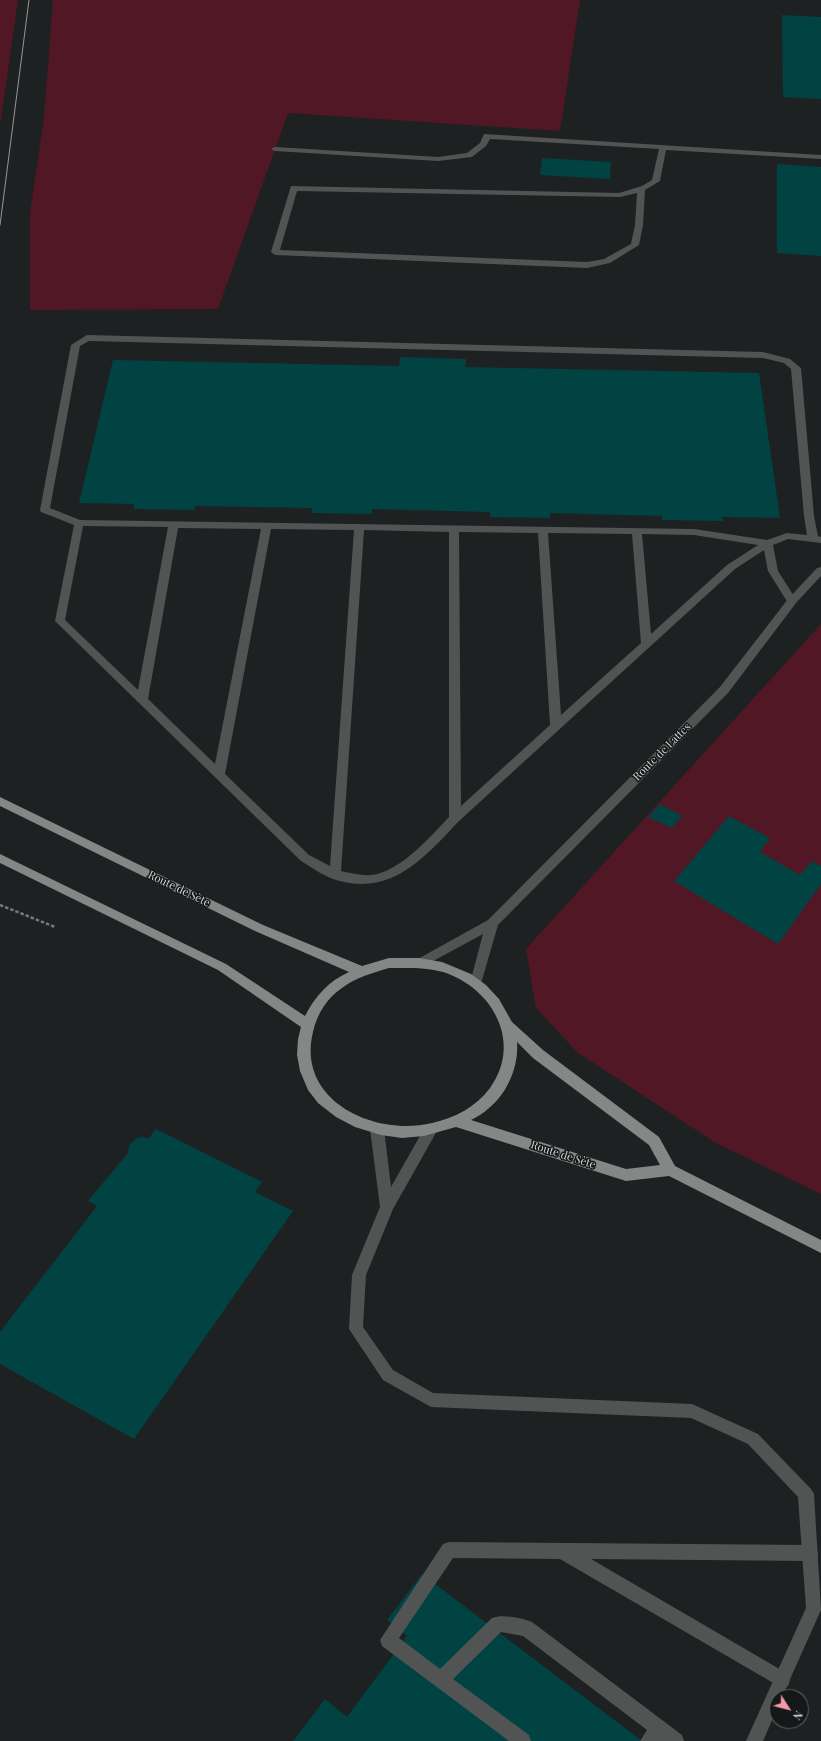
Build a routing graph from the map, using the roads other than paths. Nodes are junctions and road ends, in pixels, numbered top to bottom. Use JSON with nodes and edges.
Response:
{"nodes":[{"id":1,"x":663,"y":147,"type":"junction"},
{"id":2,"x":275,"y":149,"type":"dead end"},
{"id":3,"x":821,"y":157,"type":"edge"},
{"id":4,"x":641,"y":188,"type":"junction"},
{"id":5,"x":79,"y":523,"type":"junction"},
{"id":6,"x":173,"y":525,"type":"junction"},
{"id":7,"x":267,"y":525,"type":"junction"},
{"id":8,"x":359,"y":526,"type":"junction"},
{"id":9,"x":454,"y":528,"type":"junction"},
{"id":10,"x":543,"y":529,"type":"junction"},
{"id":11,"x":637,"y":531,"type":"junction"},
{"id":12,"x":817,"y":539,"type":"edge"},
{"id":13,"x":768,"y":543,"type":"junction"},
{"id":14,"x":821,"y":570,"type":"edge"},
{"id":15,"x":792,"y":601,"type":"junction"},
{"id":16,"x":646,"y":644,"type":"junction"},
{"id":17,"x":142,"y":701,"type":"junction"},
{"id":18,"x":556,"y":725,"type":"junction"},
{"id":19,"x":219,"y":775,"type":"junction"},
{"id":20,"x":0,"y":801,"type":"edge"},
{"id":21,"x":455,"y":818,"type":"junction"},
{"id":22,"x":0,"y":858,"type":"edge"},
{"id":23,"x":335,"y":875,"type":"junction"},
{"id":24,"x":492,"y":924,"type":"junction"},
{"id":25,"x":420,"y":963,"type":"junction"},
{"id":26,"x":360,"y":971,"type":"junction"},
{"id":27,"x":476,"y":983,"type":"junction"},
{"id":28,"x":307,"y":1024,"type":"junction"},
{"id":29,"x":509,"y":1026,"type":"junction"},
{"id":30,"x":458,"y":1122,"type":"junction"},
{"id":31,"x":377,"y":1129,"type":"junction"},
{"id":32,"x":430,"y":1131,"type":"junction"},
{"id":33,"x":670,"y":1170,"type":"junction"},
{"id":34,"x":387,"y":1206,"type":"junction"},
{"id":35,"x":821,"y":1247,"type":"edge"},
{"id":36,"x":562,"y":1551,"type":"junction"},
{"id":37,"x":810,"y":1553,"type":"junction"},
{"id":38,"x":817,"y":1610,"type":"edge"},
{"id":39,"x":441,"y":1679,"type":"junction"},
{"id":40,"x":782,"y":1680,"type":"junction"},
{"id":41,"x":660,"y":1729,"type":"junction"},
{"id":42,"x":523,"y":1741,"type":"edge"},
{"id":43,"x":648,"y":1741,"type":"edge"},
{"id":44,"x":676,"y":1741,"type":"edge"},
{"id":45,"x":754,"y":1741,"type":"edge"}],
"edges":[{"from":1,"to":2,"type":"street"},
{"from":1,"to":3,"type":"street"},
{"from":1,"to":4,"type":"street"},
{"from":4,"to":4,"type":"street"},
{"from":5,"to":6,"type":"street"},
{"from":5,"to":12,"type":"street"},
{"from":5,"to":17,"type":"street"},
{"from":6,"to":7,"type":"street"},
{"from":6,"to":17,"type":"street"},
{"from":7,"to":8,"type":"street"},
{"from":7,"to":19,"type":"street"},
{"from":8,"to":9,"type":"street"},
{"from":8,"to":23,"type":"street"},
{"from":9,"to":10,"type":"street"},
{"from":9,"to":21,"type":"street"},
{"from":10,"to":11,"type":"street"},
{"from":10,"to":18,"type":"street"},
{"from":11,"to":13,"type":"street"},
{"from":11,"to":16,"type":"street"},
{"from":12,"to":13,"type":"street"},
{"from":13,"to":15,"type":"street"},
{"from":13,"to":16,"type":"street"},
{"from":14,"to":15,"type":"street","name":"Route de Lattes"},
{"from":15,"to":24,"type":"street","name":"Route de Lattes"},
{"from":16,"to":18,"type":"street"},
{"from":17,"to":19,"type":"street"},
{"from":18,"to":21,"type":"street"},
{"from":19,"to":23,"type":"street"},
{"from":20,"to":26,"type":"main road","name":"Route de Sète"},
{"from":21,"to":23,"type":"street"},
{"from":22,"to":28,"type":"main road"},
{"from":24,"to":25,"type":"street","name":"Route de Lattes"},
{"from":24,"to":27,"type":"street","name":"Route de Lattes"},
{"from":25,"to":26,"type":"main road"},
{"from":25,"to":27,"type":"main road"},
{"from":26,"to":28,"type":"main road"},
{"from":27,"to":29,"type":"main road"},
{"from":28,"to":31,"type":"main road"},
{"from":29,"to":30,"type":"main road"},
{"from":29,"to":33,"type":"main road"},
{"from":30,"to":32,"type":"main road"},
{"from":30,"to":33,"type":"main road","name":"Route de Sète"},
{"from":31,"to":32,"type":"main road"},
{"from":31,"to":34,"type":"street"},
{"from":32,"to":34,"type":"street"},
{"from":33,"to":35,"type":"main road"},
{"from":34,"to":37,"type":"street"},
{"from":36,"to":37,"type":"street"},
{"from":36,"to":39,"type":"street"},
{"from":36,"to":40,"type":"street"},
{"from":37,"to":38,"type":"street"},
{"from":38,"to":40,"type":"street"},
{"from":39,"to":41,"type":"street"},
{"from":39,"to":42,"type":"street"},
{"from":40,"to":45,"type":"street"},
{"from":41,"to":43,"type":"street"},
{"from":41,"to":44,"type":"street"}]}
